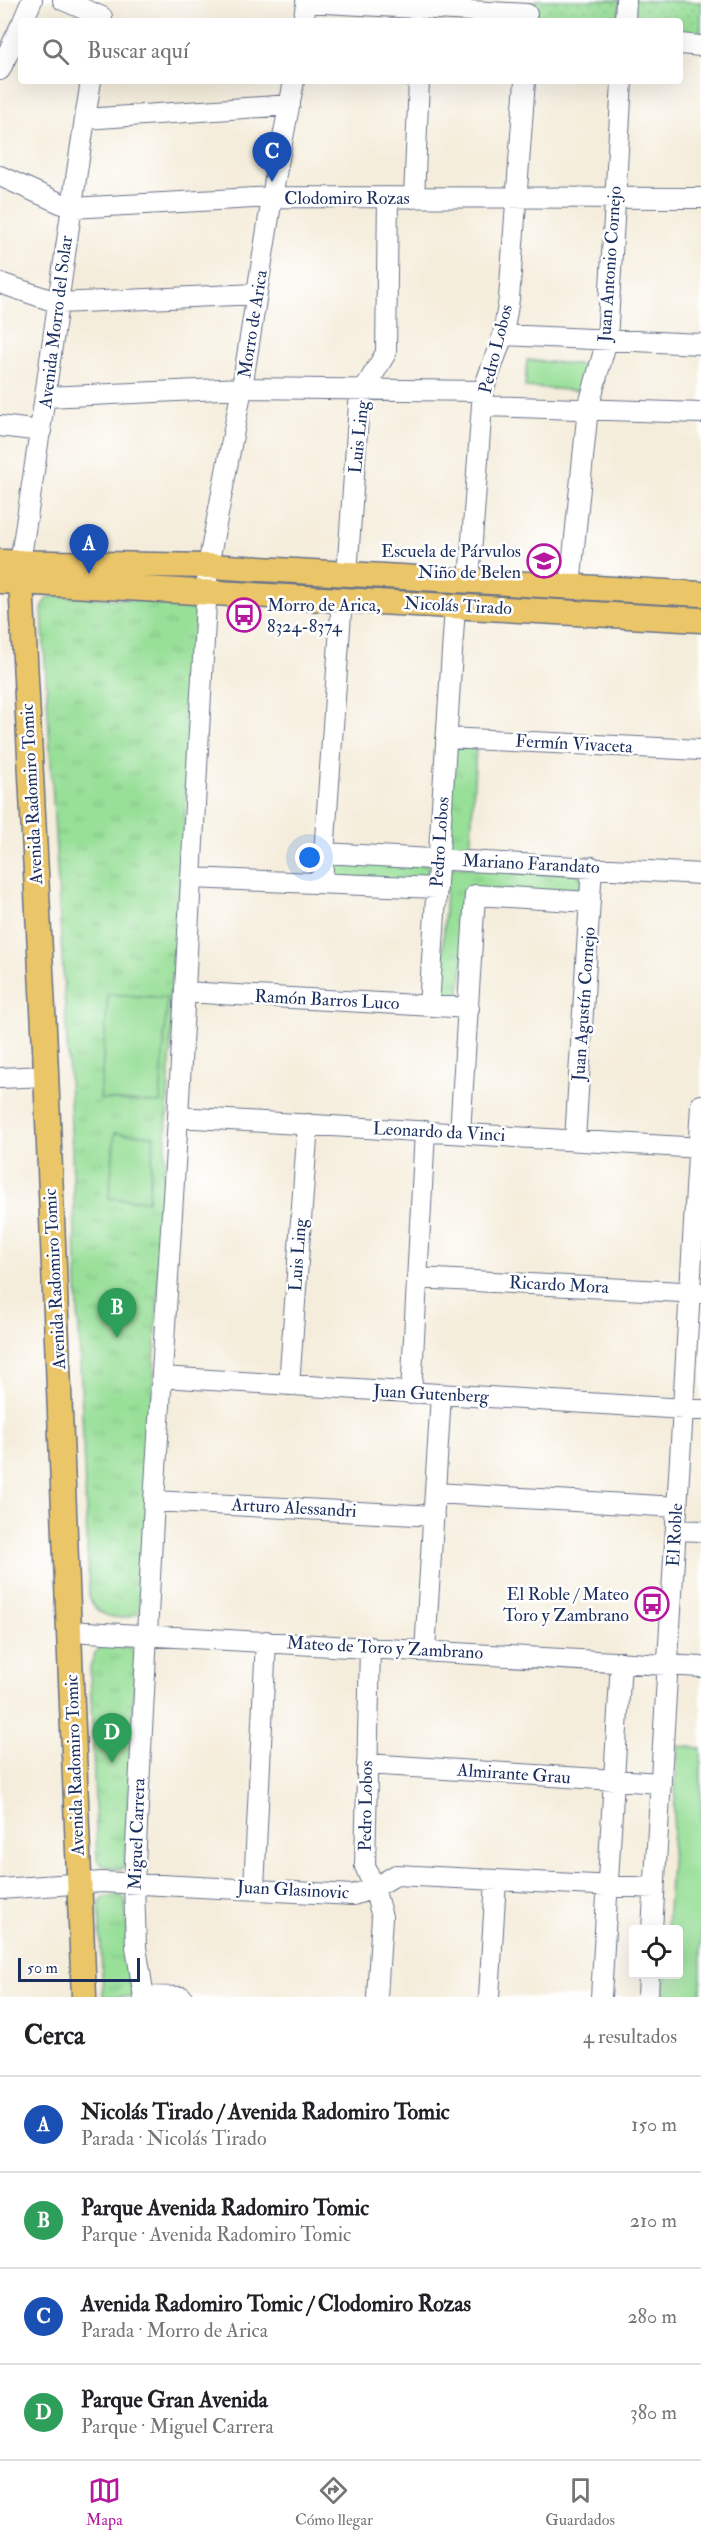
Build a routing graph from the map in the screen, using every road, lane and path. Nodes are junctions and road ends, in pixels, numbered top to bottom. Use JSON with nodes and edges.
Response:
{"nodes":[{"id":1,"x":32,"y":0,"type":"edge"},
{"id":2,"x":63,"y":0,"type":"edge"},
{"id":3,"x":626,"y":0,"type":"edge"},
{"id":4,"x":444,"y":5,"type":"edge"},
{"id":5,"x":305,"y":8,"type":"edge"},
{"id":6,"x":528,"y":12,"type":"edge"},
{"id":7,"x":103,"y":13,"type":"edge"},
{"id":8,"x":421,"y":15,"type":"edge"},
{"id":9,"x":24,"y":18,"type":"edge"},
{"id":10,"x":625,"y":18,"type":"edge"},
{"id":11,"x":18,"y":32,"type":"edge"},
{"id":12,"x":683,"y":45,"type":"edge"},
{"id":13,"x":701,"y":46,"type":"edge"},
{"id":14,"x":0,"y":70,"type":"edge"},
{"id":15,"x":91,"y":84,"type":"edge"},
{"id":16,"x":294,"y":84,"type":"edge"},
{"id":17,"x":419,"y":84,"type":"edge"},
{"id":18,"x":525,"y":84,"type":"edge"},
{"id":19,"x":622,"y":84,"type":"edge"},
{"id":20,"x":290,"y":105,"type":"junction"},
{"id":21,"x":85,"y":120,"type":"junction"},
{"id":22,"x":0,"y":176,"type":"edge"},
{"id":23,"x":273,"y":197,"type":"junction"},
{"id":24,"x":388,"y":197,"type":"junction"},
{"id":25,"x":414,"y":198,"type":"junction"},
{"id":26,"x":517,"y":198,"type":"junction"},
{"id":27,"x":616,"y":198,"type":"junction"},
{"id":28,"x":701,"y":198,"type":"edge"},
{"id":29,"x":71,"y":208,"type":"junction"},
{"id":30,"x":0,"y":283,"type":"edge"},
{"id":31,"x":257,"y":294,"type":"junction"},
{"id":32,"x":59,"y":303,"type":"junction"},
{"id":33,"x":503,"y":335,"type":"junction"},
{"id":34,"x":607,"y":340,"type":"junction"},
{"id":35,"x":701,"y":344,"type":"edge"},
{"id":36,"x":242,"y":388,"type":"junction"},
{"id":37,"x":365,"y":388,"type":"junction"},
{"id":38,"x":47,"y":397,"type":"junction"},
{"id":39,"x":483,"y":398,"type":"junction"},
{"id":40,"x":588,"y":408,"type":"junction"},
{"id":41,"x":701,"y":413,"type":"edge"},
{"id":42,"x":0,"y":426,"type":"edge"},
{"id":43,"x":41,"y":431,"type":"junction"},
{"id":44,"x":208,"y":566,"type":"junction"},
{"id":45,"x":10,"y":572,"type":"edge"},
{"id":46,"x":347,"y":574,"type":"junction"},
{"id":47,"x":469,"y":581,"type":"junction"},
{"id":48,"x":570,"y":587,"type":"junction"},
{"id":49,"x":207,"y":591,"type":"junction"},
{"id":50,"x":701,"y":594,"type":"edge"},
{"id":51,"x":342,"y":599,"type":"junction"},
{"id":52,"x":455,"y":606,"type":"junction"},
{"id":53,"x":701,"y":621,"type":"edge"},
{"id":54,"x":446,"y":738,"type":"junction"},
{"id":55,"x":701,"y":750,"type":"edge"},
{"id":56,"x":324,"y":853,"type":"junction"},
{"id":57,"x":438,"y":859,"type":"junction"},
{"id":58,"x":592,"y":867,"type":"junction"},
{"id":59,"x":701,"y":874,"type":"edge"},
{"id":60,"x":191,"y":878,"type":"junction"},
{"id":61,"x":322,"y":882,"type":"junction"},
{"id":62,"x":437,"y":888,"type":"junction"},
{"id":63,"x":590,"y":902,"type":"junction"},
{"id":64,"x":185,"y":992,"type":"junction"},
{"id":65,"x":429,"y":1006,"type":"junction"},
{"id":66,"x":469,"y":1008,"type":"junction"},
{"id":67,"x":46,"y":1076,"type":"junction"},
{"id":68,"x":0,"y":1078,"type":"edge"},
{"id":69,"x":701,"y":1105,"type":"edge"},
{"id":70,"x":178,"y":1117,"type":"junction"},
{"id":71,"x":308,"y":1124,"type":"junction"},
{"id":72,"x":425,"y":1131,"type":"junction"},
{"id":73,"x":460,"y":1133,"type":"junction"},
{"id":74,"x":575,"y":1140,"type":"junction"},
{"id":75,"x":700,"y":1147,"type":"edge"},
{"id":76,"x":417,"y":1278,"type":"junction"},
{"id":77,"x":695,"y":1293,"type":"edge"},
{"id":78,"x":162,"y":1377,"type":"junction"},
{"id":79,"x":289,"y":1385,"type":"junction"},
{"id":80,"x":411,"y":1394,"type":"junction"},
{"id":81,"x":441,"y":1395,"type":"junction"},
{"id":82,"x":692,"y":1409,"type":"edge"},
{"id":83,"x":435,"y":1493,"type":"junction"},
{"id":84,"x":154,"y":1501,"type":"junction"},
{"id":85,"x":677,"y":1507,"type":"junction"},
{"id":86,"x":434,"y":1516,"type":"junction"},
{"id":87,"x":676,"y":1530,"type":"junction"},
{"id":88,"x":701,"y":1531,"type":"edge"},
{"id":89,"x":69,"y":1631,"type":"junction"},
{"id":90,"x":146,"y":1634,"type":"junction"},
{"id":91,"x":266,"y":1641,"type":"junction"},
{"id":92,"x":370,"y":1647,"type":"junction"},
{"id":93,"x":425,"y":1651,"type":"junction"},
{"id":94,"x":621,"y":1662,"type":"junction"},
{"id":95,"x":668,"y":1665,"type":"junction"},
{"id":96,"x":701,"y":1667,"type":"edge"},
{"id":97,"x":367,"y":1764,"type":"junction"},
{"id":98,"x":614,"y":1781,"type":"junction"},
{"id":99,"x":661,"y":1783,"type":"junction"},
{"id":100,"x":496,"y":1880,"type":"junction"},
{"id":101,"x":134,"y":1883,"type":"junction"},
{"id":102,"x":80,"y":1886,"type":"junction"},
{"id":103,"x":608,"y":1886,"type":"junction"},
{"id":104,"x":254,"y":1888,"type":"junction"},
{"id":105,"x":374,"y":1888,"type":"junction"},
{"id":106,"x":654,"y":1888,"type":"junction"},
{"id":107,"x":0,"y":1889,"type":"edge"},
{"id":108,"x":652,"y":1925,"type":"edge"},
{"id":109,"x":649,"y":1979,"type":"edge"},
{"id":110,"x":144,"y":1996,"type":"edge"},
{"id":111,"x":84,"y":1997,"type":"edge"},
{"id":112,"x":182,"y":1997,"type":"edge"},
{"id":113,"x":377,"y":1997,"type":"edge"},
{"id":114,"x":489,"y":1997,"type":"edge"},
{"id":115,"x":601,"y":1997,"type":"edge"},
{"id":116,"x":648,"y":1997,"type":"edge"}],
"edges":[{"from":1,"to":9,"type":"street"},
{"from":2,"to":7,"type":"street"},
{"from":3,"to":10,"type":"street"},
{"from":4,"to":6,"type":"street"},
{"from":4,"to":8,"type":"street"},
{"from":5,"to":8,"type":"street"},
{"from":11,"to":14,"type":"street"},
{"from":12,"to":13,"type":"street"},
{"from":15,"to":21,"type":"street","name":"Avenida Morro del Solar"},
{"from":16,"to":20,"type":"street","name":"Morro de Arica"},
{"from":17,"to":25,"type":"street"},
{"from":18,"to":26,"type":"street","name":"Pedro Lobos"},
{"from":19,"to":27,"type":"street","name":"Juan Antonio Cornejo"},
{"from":20,"to":21,"type":"street"},
{"from":20,"to":23,"type":"street","name":"Morro de Arica"},
{"from":21,"to":29,"type":"street","name":"Avenida Morro del Solar"},
{"from":22,"to":29,"type":"street","name":"Clodomiro Rozas"},
{"from":23,"to":24,"type":"street","name":"Clodomiro Rozas"},
{"from":23,"to":29,"type":"street","name":"Clodomiro Rozas"},
{"from":23,"to":31,"type":"street","name":"Morro de Arica"},
{"from":24,"to":25,"type":"street","name":"Clodomiro Rozas"},
{"from":24,"to":37,"type":"street","name":"Luis Ling"},
{"from":25,"to":26,"type":"street","name":"Clodomiro Rozas"},
{"from":26,"to":27,"type":"street","name":"Clodomiro Rozas"},
{"from":26,"to":33,"type":"street","name":"Pedro Lobos"},
{"from":27,"to":28,"type":"street","name":"Clodomiro Rozas"},
{"from":27,"to":34,"type":"street","name":"Juan Antonio Cornejo"},
{"from":29,"to":32,"type":"street","name":"Avenida Morro del Solar"},
{"from":30,"to":32,"type":"street"},
{"from":31,"to":32,"type":"street"},
{"from":31,"to":36,"type":"street","name":"Morro de Arica"},
{"from":32,"to":38,"type":"street","name":"Avenida Morro del Solar"},
{"from":33,"to":34,"type":"street"},
{"from":33,"to":39,"type":"street","name":"Pedro Lobos"},
{"from":34,"to":35,"type":"street"},
{"from":34,"to":40,"type":"street","name":"Juan Antonio Cornejo"},
{"from":36,"to":37,"type":"street"},
{"from":36,"to":38,"type":"street"},
{"from":36,"to":44,"type":"street","name":"Morro de Arica"},
{"from":37,"to":39,"type":"street"},
{"from":37,"to":46,"type":"street","name":"Luis Ling"},
{"from":38,"to":43,"type":"street","name":"Avenida Morro del Solar"},
{"from":39,"to":40,"type":"street"},
{"from":39,"to":47,"type":"street","name":"Pedro Lobos"},
{"from":40,"to":41,"type":"street"},
{"from":40,"to":48,"type":"street","name":"Juan Antonio Cornejo"},
{"from":42,"to":43,"type":"street"},
{"from":43,"to":45,"type":"street","name":"Avenida Morro del Solar"},
{"from":44,"to":45,"type":"main road","name":"Nicolás Tirado"},
{"from":44,"to":46,"type":"main road","name":"Nicolás Tirado"},
{"from":44,"to":49,"type":"street"},
{"from":45,"to":49,"type":"main road","name":"Nicolás Tirado"},
{"from":45,"to":67,"type":"main road","name":"Avenida Radomiro Tomic"},
{"from":46,"to":47,"type":"main road","name":"Nicolás Tirado"},
{"from":47,"to":48,"type":"main road","name":"Nicolás Tirado"},
{"from":48,"to":50,"type":"main road","name":"Nicolás Tirado"},
{"from":49,"to":51,"type":"main road","name":"Nicolás Tirado"},
{"from":49,"to":60,"type":"street"},
{"from":51,"to":52,"type":"main road","name":"Nicolás Tirado"},
{"from":51,"to":56,"type":"street"},
{"from":52,"to":53,"type":"main road","name":"Nicolás Tirado"},
{"from":52,"to":54,"type":"street","name":"Pedro Lobos"},
{"from":54,"to":55,"type":"street","name":"Fermín Vivaceta"},
{"from":54,"to":57,"type":"street","name":"Pedro Lobos"},
{"from":56,"to":57,"type":"street","name":"Mariano Farandato"},
{"from":56,"to":61,"type":"street"},
{"from":57,"to":58,"type":"street","name":"Mariano Farandato"},
{"from":57,"to":62,"type":"street","name":"Pedro Lobos"},
{"from":58,"to":59,"type":"street","name":"Mariano Farandato"},
{"from":58,"to":63,"type":"street","name":"Juan Agustín Cornejo"},
{"from":60,"to":61,"type":"street"},
{"from":60,"to":64,"type":"street"},
{"from":61,"to":62,"type":"street"},
{"from":62,"to":65,"type":"street","name":"Pedro Lobos"},
{"from":63,"to":66,"type":"street","name":"Mariano Farandato"},
{"from":63,"to":74,"type":"street","name":"Juan Agustín Cornejo"},
{"from":64,"to":65,"type":"street","name":"Ramón Barros Luco"},
{"from":64,"to":70,"type":"street"},
{"from":65,"to":66,"type":"street","name":"Ramón Barros Luco"},
{"from":66,"to":73,"type":"street"},
{"from":67,"to":68,"type":"street"},
{"from":67,"to":89,"type":"main road","name":"Avenida Radomiro Tomic"},
{"from":69,"to":75,"type":"street","name":"El Roble"},
{"from":70,"to":71,"type":"street","name":"Leonardo da Vinci"},
{"from":70,"to":78,"type":"street"},
{"from":71,"to":72,"type":"street","name":"Leonardo da Vinci"},
{"from":71,"to":79,"type":"street","name":"Luis Ling"},
{"from":72,"to":73,"type":"street","name":"Leonardo da Vinci"},
{"from":72,"to":76,"type":"street"},
{"from":73,"to":74,"type":"street","name":"Leonardo da Vinci"},
{"from":74,"to":75,"type":"street","name":"Leonardo da Vinci"},
{"from":75,"to":77,"type":"street","name":"El Roble"},
{"from":76,"to":77,"type":"street","name":"Ricardo Mora"},
{"from":76,"to":80,"type":"street"},
{"from":77,"to":82,"type":"street","name":"El Roble"},
{"from":78,"to":79,"type":"street","name":"Juan Gutenberg"},
{"from":78,"to":84,"type":"street"},
{"from":79,"to":80,"type":"street","name":"Juan Gutenberg"},
{"from":80,"to":81,"type":"street","name":"Juan Gutenberg"},
{"from":81,"to":82,"type":"street","name":"Juan Gutenberg"},
{"from":81,"to":83,"type":"street"},
{"from":82,"to":85,"type":"street","name":"El Roble"},
{"from":83,"to":85,"type":"street"},
{"from":83,"to":86,"type":"street"},
{"from":84,"to":86,"type":"street","name":"Arturo Alessandri"},
{"from":84,"to":90,"type":"street"},
{"from":85,"to":87,"type":"street","name":"El Roble"},
{"from":86,"to":93,"type":"street"},
{"from":87,"to":88,"type":"street"},
{"from":87,"to":95,"type":"street","name":"El Roble"},
{"from":89,"to":90,"type":"street","name":"Mateo de Toro y Zambrano"},
{"from":89,"to":102,"type":"main road","name":"Avenida Radomiro Tomic"},
{"from":90,"to":91,"type":"street","name":"Mateo de Toro y Zambrano"},
{"from":90,"to":101,"type":"street","name":"Miguel Carrera"},
{"from":91,"to":92,"type":"street","name":"Mateo de Toro y Zambrano"},
{"from":91,"to":104,"type":"street"},
{"from":92,"to":93,"type":"street","name":"Mateo de Toro y Zambrano"},
{"from":92,"to":97,"type":"street","name":"Pedro Lobos"},
{"from":93,"to":94,"type":"street","name":"Mateo de Toro y Zambrano"},
{"from":94,"to":95,"type":"street","name":"Mateo de Toro y Zambrano"},
{"from":94,"to":98,"type":"street"},
{"from":95,"to":96,"type":"street","name":"Mateo de Toro y Zambrano"},
{"from":95,"to":99,"type":"street","name":"El Roble"},
{"from":97,"to":98,"type":"street","name":"Almirante Grau"},
{"from":97,"to":105,"type":"street","name":"Pedro Lobos"},
{"from":98,"to":99,"type":"street","name":"Almirante Grau"},
{"from":98,"to":103,"type":"street"},
{"from":99,"to":106,"type":"street","name":"El Roble"},
{"from":100,"to":103,"type":"street","name":"Juan Glasinovic"},
{"from":100,"to":105,"type":"street","name":"Juan Glasinovic"},
{"from":100,"to":114,"type":"street"},
{"from":101,"to":102,"type":"street","name":"Juan Glasinovic"},
{"from":101,"to":104,"type":"street","name":"Juan Glasinovic"},
{"from":101,"to":110,"type":"street","name":"Miguel Carrera"},
{"from":102,"to":107,"type":"street","name":"Juan Glasinovic"},
{"from":102,"to":111,"type":"main road","name":"Avenida Radomiro Tomic"},
{"from":103,"to":106,"type":"street","name":"Juan Glasinovic"},
{"from":103,"to":115,"type":"street"},
{"from":104,"to":105,"type":"street","name":"Juan Glasinovic"},
{"from":105,"to":113,"type":"street","name":"Pedro Lobos"},
{"from":106,"to":108,"type":"street","name":"El Roble"},
{"from":109,"to":116,"type":"street"},
{"from":110,"to":112,"type":"street"}]}
